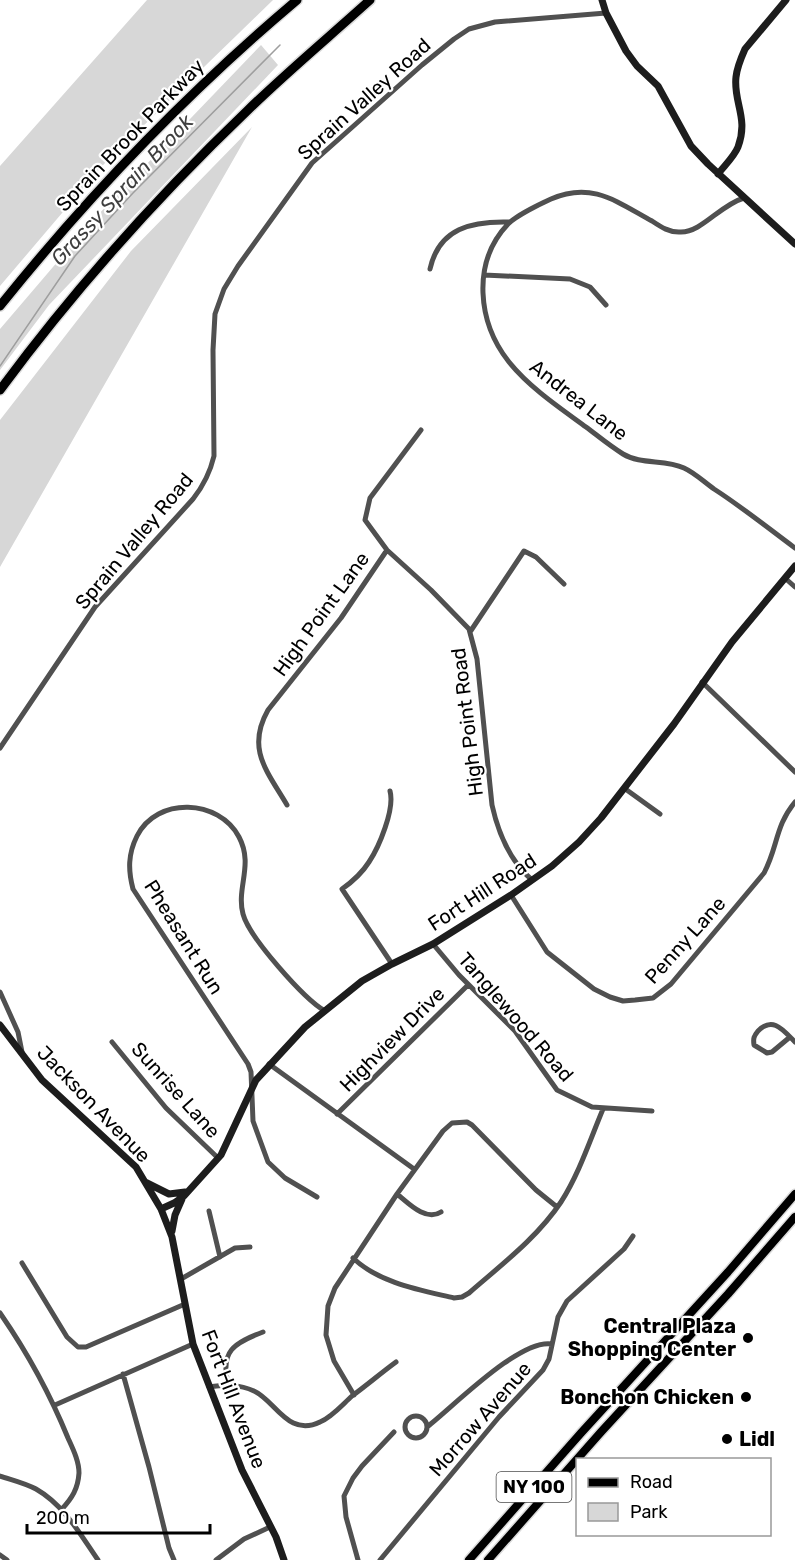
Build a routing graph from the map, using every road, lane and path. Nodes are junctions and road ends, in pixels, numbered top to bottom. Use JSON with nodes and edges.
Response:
{"nodes":[{"id":1,"x":297,"y":0,"type":"edge"},
{"id":2,"x":370,"y":0,"type":"edge"},
{"id":3,"x":602,"y":0,"type":"edge"},
{"id":4,"x":786,"y":0,"type":"edge"},
{"id":5,"x":606,"y":14,"type":"junction"},
{"id":6,"x":718,"y":174,"type":"junction"},
{"id":7,"x":744,"y":198,"type":"junction"},
{"id":8,"x":509,"y":222,"type":"junction"},
{"id":9,"x":795,"y":244,"type":"edge"},
{"id":10,"x":430,"y":269,"type":"dead end"},
{"id":11,"x":484,"y":275,"type":"junction"},
{"id":12,"x":606,"y":305,"type":"dead end"},
{"id":13,"x":0,"y":306,"type":"edge"},
{"id":14,"x":0,"y":390,"type":"edge"},
{"id":15,"x":421,"y":430,"type":"dead end"},
{"id":16,"x":795,"y":548,"type":"edge"},
{"id":17,"x":387,"y":550,"type":"junction"},
{"id":18,"x":795,"y":566,"type":"edge"},
{"id":19,"x":786,"y":579,"type":"junction"},
{"id":20,"x":564,"y":584,"type":"dead end"},
{"id":21,"x":795,"y":587,"type":"edge"},
{"id":22,"x":470,"y":632,"type":"junction"},
{"id":23,"x":702,"y":682,"type":"junction"},
{"id":24,"x":0,"y":748,"type":"edge"},
{"id":25,"x":795,"y":772,"type":"edge"},
{"id":26,"x":624,"y":788,"type":"junction"},
{"id":27,"x":390,"y":791,"type":"dead end"},
{"id":28,"x":795,"y":802,"type":"edge"},
{"id":29,"x":287,"y":805,"type":"dead end"},
{"id":30,"x":660,"y":814,"type":"dead end"},
{"id":31,"x":532,"y":880,"type":"junction"},
{"id":32,"x":511,"y":895,"type":"junction"},
{"id":33,"x":433,"y":944,"type":"junction"},
{"id":34,"x":392,"y":964,"type":"junction"},
{"id":35,"x":468,"y":985,"type":"junction"},
{"id":36,"x":0,"y":992,"type":"edge"},
{"id":37,"x":325,"y":1011,"type":"junction"},
{"id":38,"x":0,"y":1025,"type":"edge"},
{"id":39,"x":793,"y":1040,"type":"edge"},
{"id":40,"x":112,"y":1042,"type":"dead end"},
{"id":41,"x":23,"y":1057,"type":"junction"},
{"id":42,"x":269,"y":1064,"type":"junction"},
{"id":43,"x":252,"y":1087,"type":"junction"},
{"id":44,"x":603,"y":1109,"type":"junction"},
{"id":45,"x":652,"y":1111,"type":"dead end"},
{"id":46,"x":337,"y":1114,"type":"junction"},
{"id":47,"x":218,"y":1158,"type":"junction"},
{"id":48,"x":414,"y":1169,"type":"junction"},
{"id":49,"x":145,"y":1182,"type":"junction"},
{"id":50,"x":186,"y":1193,"type":"junction"},
{"id":51,"x":397,"y":1194,"type":"junction"},
{"id":52,"x":795,"y":1194,"type":"edge"},
{"id":53,"x":317,"y":1197,"type":"dead end"},
{"id":54,"x":557,"y":1207,"type":"junction"},
{"id":55,"x":161,"y":1209,"type":"junction"},
{"id":56,"x":209,"y":1211,"type":"dead end"},
{"id":57,"x":441,"y":1212,"type":"dead end"},
{"id":58,"x":795,"y":1217,"type":"edge"},
{"id":59,"x":633,"y":1236,"type":"dead end"},
{"id":60,"x":172,"y":1237,"type":"junction"},
{"id":61,"x":752,"y":1245,"type":"junction"},
{"id":62,"x":250,"y":1247,"type":"dead end"},
{"id":63,"x":763,"y":1255,"type":"junction"},
{"id":64,"x":220,"y":1257,"type":"junction"},
{"id":65,"x":353,"y":1258,"type":"junction"},
{"id":66,"x":22,"y":1263,"type":"dead end"},
{"id":67,"x":181,"y":1279,"type":"junction"},
{"id":68,"x":185,"y":1304,"type":"junction"},
{"id":69,"x":0,"y":1313,"type":"edge"},
{"id":70,"x":263,"y":1332,"type":"dead end"},
{"id":71,"x":664,"y":1342,"type":"junction"},
{"id":72,"x":193,"y":1344,"type":"junction"},
{"id":73,"x":552,"y":1344,"type":"junction"},
{"id":74,"x":675,"y":1352,"type":"junction"},
{"id":75,"x":396,"y":1362,"type":"dead end"},
{"id":76,"x":123,"y":1374,"type":"junction"},
{"id":77,"x":228,"y":1384,"type":"junction"},
{"id":78,"x":209,"y":1387,"type":"junction"},
{"id":79,"x":354,"y":1395,"type":"junction"},
{"id":80,"x":55,"y":1404,"type":"junction"},
{"id":81,"x":427,"y":1426,"type":"junction"},
{"id":82,"x":394,"y":1432,"type":"dead end"},
{"id":83,"x":581,"y":1433,"type":"junction"},
{"id":84,"x":589,"y":1445,"type":"junction"},
{"id":85,"x":578,"y":1458,"type":"edge"},
{"id":86,"x":576,"y":1460,"type":"edge"},
{"id":87,"x":0,"y":1476,"type":"edge"},
{"id":88,"x":62,"y":1509,"type":"junction"},
{"id":89,"x":270,"y":1527,"type":"junction"},
{"id":90,"x":486,"y":1541,"type":"junction"},
{"id":91,"x":497,"y":1550,"type":"junction"},
{"id":92,"x":0,"y":1555,"type":"edge"},
{"id":93,"x":7,"y":1560,"type":"edge"},
{"id":94,"x":98,"y":1560,"type":"edge"},
{"id":95,"x":174,"y":1560,"type":"edge"},
{"id":96,"x":216,"y":1560,"type":"edge"},
{"id":97,"x":284,"y":1560,"type":"edge"},
{"id":98,"x":358,"y":1560,"type":"edge"},
{"id":99,"x":380,"y":1560,"type":"edge"},
{"id":100,"x":469,"y":1560,"type":"edge"},
{"id":101,"x":488,"y":1560,"type":"edge"}],
"edges":[{"from":1,"to":13,"type":"highway","name":"Sprain Brook Parkway"},
{"from":2,"to":14,"type":"highway"},
{"from":3,"to":5,"type":"street"},
{"from":4,"to":6,"type":"street"},
{"from":5,"to":6,"type":"street"},
{"from":5,"to":24,"type":"street","name":"Sprain Valley Road"},
{"from":6,"to":7,"type":"street"},
{"from":7,"to":8,"type":"street"},
{"from":7,"to":9,"type":"street"},
{"from":8,"to":10,"type":"street"},
{"from":8,"to":11,"type":"street","name":"Andrea Lane"},
{"from":11,"to":12,"type":"street"},
{"from":11,"to":16,"type":"street","name":"Andrea Lane"},
{"from":15,"to":17,"type":"street","name":"High Point Road"},
{"from":17,"to":22,"type":"street","name":"High Point Road"},
{"from":17,"to":29,"type":"street","name":"High Point Lane"},
{"from":18,"to":19,"type":"street","name":"Fort Hill Road"},
{"from":19,"to":21,"type":"street"},
{"from":19,"to":23,"type":"street","name":"Fort Hill Road"},
{"from":20,"to":22,"type":"street"},
{"from":22,"to":31,"type":"street","name":"High Point Road"},
{"from":23,"to":25,"type":"street"},
{"from":23,"to":26,"type":"street","name":"Fort Hill Road"},
{"from":26,"to":30,"type":"street"},
{"from":26,"to":31,"type":"street","name":"Fort Hill Road"},
{"from":27,"to":34,"type":"street"},
{"from":28,"to":32,"type":"street","name":"Penny Lane"},
{"from":31,"to":32,"type":"street","name":"Fort Hill Road"},
{"from":32,"to":33,"type":"street","name":"Fort Hill Road"},
{"from":33,"to":34,"type":"street","name":"Fort Hill Road"},
{"from":33,"to":35,"type":"street","name":"Tanglewood Road"},
{"from":34,"to":37,"type":"street","name":"Fort Hill Road"},
{"from":35,"to":44,"type":"street","name":"Tanglewood Road"},
{"from":35,"to":46,"type":"street","name":"Highview Drive"},
{"from":36,"to":41,"type":"street"},
{"from":37,"to":42,"type":"street","name":"Fort Hill Road"},
{"from":37,"to":43,"type":"street","name":"Pheasant Run"},
{"from":38,"to":41,"type":"street","name":"Jackson Avenue"},
{"from":39,"to":39,"type":"street"},
{"from":40,"to":47,"type":"street","name":"Sunrise Lane"},
{"from":41,"to":49,"type":"street","name":"Jackson Avenue"},
{"from":42,"to":43,"type":"street","name":"Fort Hill Road"},
{"from":42,"to":46,"type":"street"},
{"from":43,"to":47,"type":"street","name":"Fort Hill Road"},
{"from":43,"to":53,"type":"street","name":"Pheasant Run"},
{"from":44,"to":45,"type":"street","name":"Tanglewood Road"},
{"from":44,"to":54,"type":"street"},
{"from":46,"to":48,"type":"street"},
{"from":47,"to":50,"type":"street","name":"Fort Hill Road"},
{"from":48,"to":51,"type":"street"},
{"from":48,"to":54,"type":"street"},
{"from":49,"to":50,"type":"street"},
{"from":49,"to":55,"type":"street","name":"Jackson Avenue"},
{"from":50,"to":55,"type":"street","name":"Fort Hill Road"},
{"from":50,"to":60,"type":"street"},
{"from":51,"to":57,"type":"street"},
{"from":51,"to":65,"type":"street"},
{"from":52,"to":61,"type":"main road","number":"NY 100"},
{"from":54,"to":65,"type":"street"},
{"from":55,"to":60,"type":"street","name":"Fort Hill Avenue"},
{"from":56,"to":64,"type":"street"},
{"from":58,"to":63,"type":"main road","number":"NY 100"},
{"from":59,"to":73,"type":"street","name":"Morrow Avenue"},
{"from":60,"to":67,"type":"street","name":"Fort Hill Avenue"},
{"from":61,"to":63,"type":"street"},
{"from":61,"to":71,"type":"main road","number":"NY 100"},
{"from":62,"to":64,"type":"street"},
{"from":63,"to":74,"type":"main road","number":"NY 100"},
{"from":64,"to":67,"type":"street"},
{"from":65,"to":79,"type":"street"},
{"from":66,"to":68,"type":"street"},
{"from":67,"to":68,"type":"street","name":"Fort Hill Avenue"},
{"from":68,"to":72,"type":"street","name":"Fort Hill Avenue"},
{"from":69,"to":80,"type":"street"},
{"from":70,"to":77,"type":"street"},
{"from":71,"to":74,"type":"street"},
{"from":71,"to":83,"type":"main road","number":"NY 100"},
{"from":72,"to":76,"type":"street"},
{"from":72,"to":78,"type":"street","name":"Fort Hill Avenue"},
{"from":73,"to":81,"type":"street"},
{"from":73,"to":99,"type":"street","name":"Morrow Avenue"},
{"from":74,"to":84,"type":"main road","number":"NY 100"},
{"from":75,"to":79,"type":"street"},
{"from":76,"to":80,"type":"street"},
{"from":76,"to":95,"type":"street"},
{"from":77,"to":78,"type":"street"},
{"from":77,"to":79,"type":"street"},
{"from":78,"to":89,"type":"street","name":"Fort Hill Avenue"},
{"from":80,"to":88,"type":"street"},
{"from":81,"to":81,"type":"street"},
{"from":82,"to":98,"type":"street"},
{"from":83,"to":84,"type":"street"},
{"from":83,"to":90,"type":"main road","number":"NY 100"},
{"from":84,"to":85,"type":"main road","number":"NY 100"},
{"from":86,"to":91,"type":"main road","number":"NY 100"},
{"from":87,"to":88,"type":"street"},
{"from":88,"to":94,"type":"street"},
{"from":89,"to":96,"type":"street"},
{"from":89,"to":97,"type":"street","name":"Fort Hill Avenue"},
{"from":90,"to":91,"type":"street"},
{"from":90,"to":100,"type":"main road","number":"NY 100"},
{"from":91,"to":101,"type":"main road","number":"NY 100"},
{"from":92,"to":93,"type":"street"}]}
